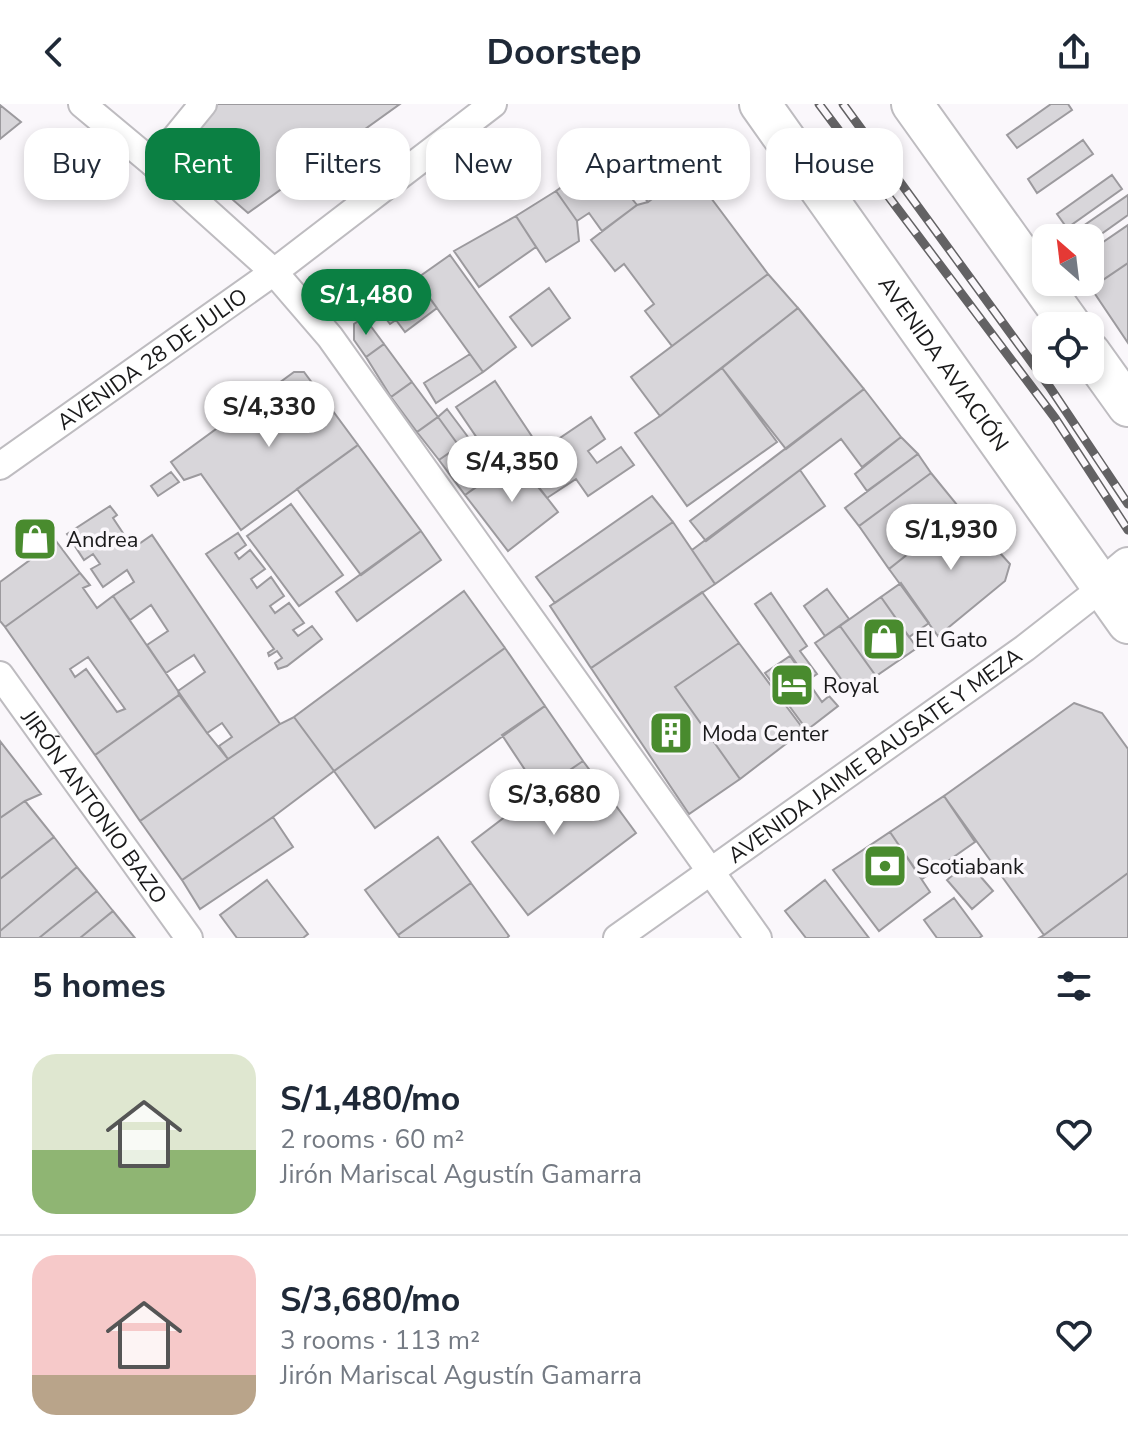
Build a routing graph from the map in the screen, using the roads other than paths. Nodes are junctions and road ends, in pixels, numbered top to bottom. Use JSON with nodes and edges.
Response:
{"nodes":[{"id":1,"x":82,"y":104,"type":"edge"},
{"id":2,"x":203,"y":104,"type":"edge"},
{"id":3,"x":493,"y":104,"type":"edge"},
{"id":4,"x":760,"y":104,"type":"edge"},
{"id":5,"x":912,"y":104,"type":"edge"},
{"id":6,"x":183,"y":128,"type":"edge"},
{"id":7,"x":145,"y":156,"type":"edge"},
{"id":8,"x":194,"y":200,"type":"edge"},
{"id":9,"x":274,"y":272,"type":"junction"},
{"id":10,"x":1061,"y":312,"type":"edge"},
{"id":11,"x":1104,"y":373,"type":"edge"},
{"id":12,"x":1128,"y":406,"type":"edge"},
{"id":13,"x":0,"y":466,"type":"edge"},
{"id":14,"x":1116,"y":577,"type":"edge"},
{"id":15,"x":1128,"y":623,"type":"edge"},
{"id":16,"x":0,"y":675,"type":"edge"},
{"id":17,"x":711,"y":872,"type":"junction"},
{"id":18,"x":189,"y":938,"type":"edge"},
{"id":19,"x":617,"y":938,"type":"edge"},
{"id":20,"x":758,"y":938,"type":"edge"}],
"edges":[{"from":1,"to":7,"type":"street"},
{"from":2,"to":6,"type":"street"},
{"from":3,"to":9,"type":"street","name":"AVENIDA 28 DE JULIO"},
{"from":4,"to":14,"type":"main road","name":"AVENIDA AVIACIÓN"},
{"from":5,"to":10,"type":"main road"},
{"from":8,"to":9,"type":"street"},
{"from":9,"to":13,"type":"street","name":"AVENIDA 28 DE JULIO"},
{"from":9,"to":17,"type":"street"},
{"from":11,"to":12,"type":"main road"},
{"from":14,"to":15,"type":"main road","name":"AVENIDA AVIACIÓN"},
{"from":14,"to":17,"type":"street","name":"AVENIDA JAIME BAUSATE Y MEZA"},
{"from":16,"to":18,"type":"street","name":"JIRÓN ANTONIO BAZO"},
{"from":17,"to":19,"type":"street","name":"AVENIDA JAIME BAUSATE Y MEZA"},
{"from":17,"to":20,"type":"street"}]}
